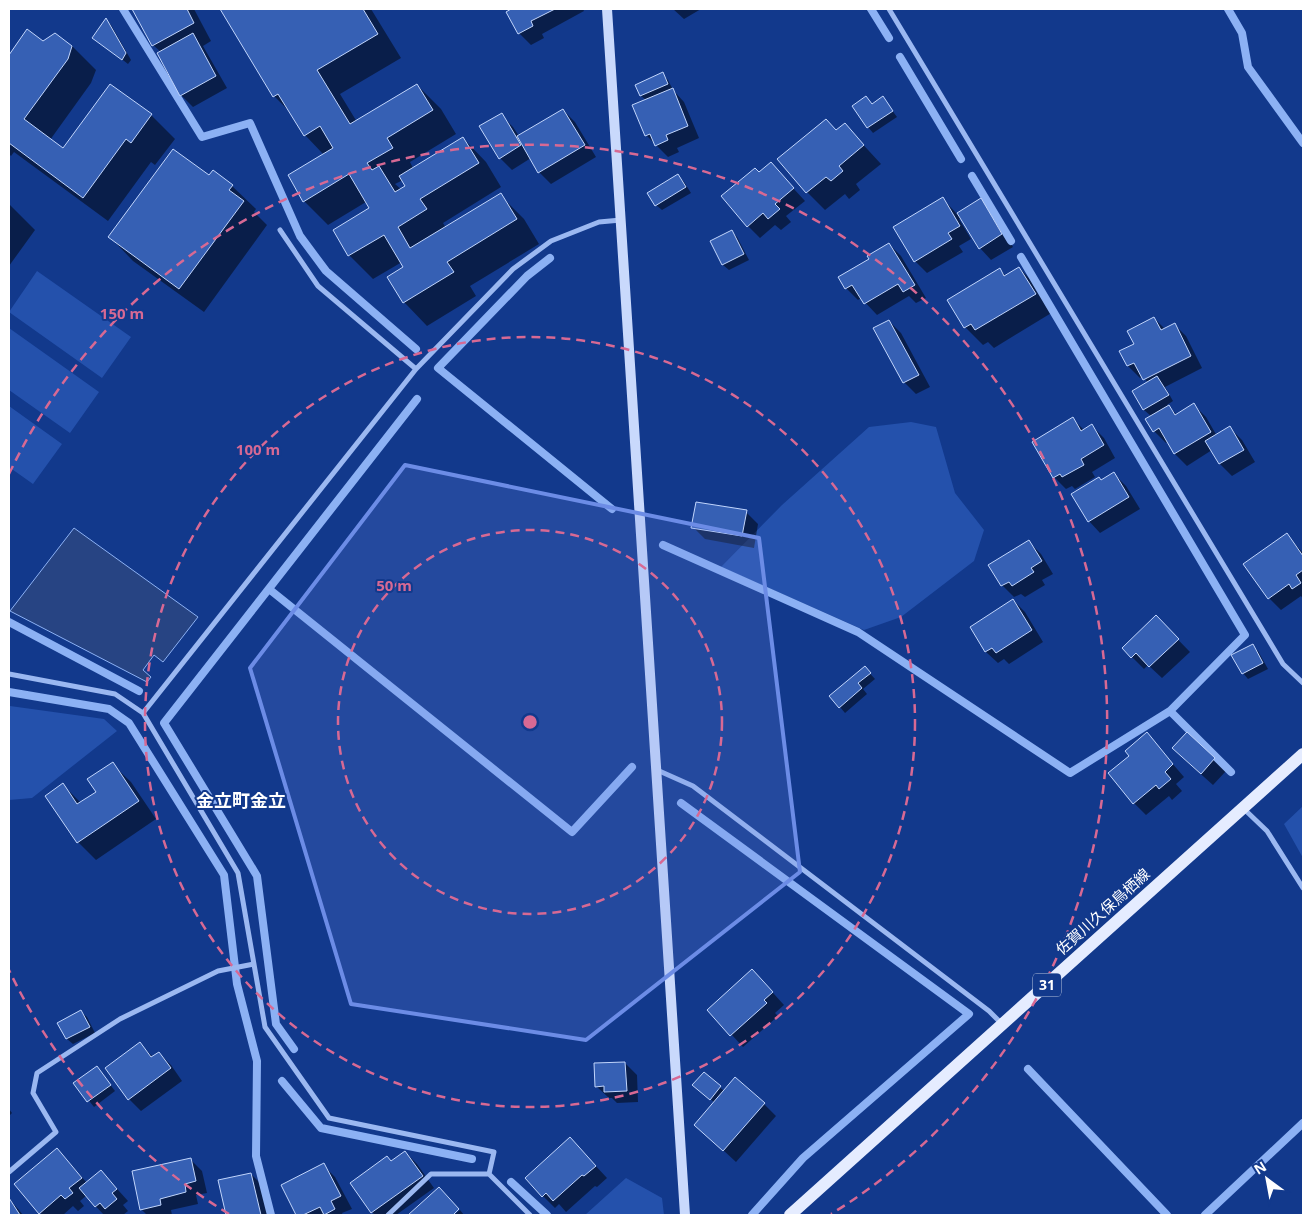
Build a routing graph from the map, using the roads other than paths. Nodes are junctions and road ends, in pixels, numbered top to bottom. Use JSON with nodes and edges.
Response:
{"nodes":[{"id":1,"x":607,"y":9,"type":"edge"},
{"id":2,"x":889,"y":9,"type":"edge"},
{"id":3,"x":621,"y":220,"type":"junction"},
{"id":4,"x":280,"y":230,"type":"dead end"},
{"id":5,"x":416,"y":369,"type":"junction"},
{"id":6,"x":9,"y":674,"type":"edge"},
{"id":7,"x":1303,"y":682,"type":"edge"},
{"id":8,"x":143,"y":713,"type":"junction"},
{"id":9,"x":1303,"y":754,"type":"edge"},
{"id":10,"x":657,"y":770,"type":"junction"},
{"id":11,"x":1243,"y":808,"type":"junction"},
{"id":12,"x":1303,"y":888,"type":"edge"},
{"id":13,"x":254,"y":964,"type":"junction"},
{"id":14,"x":1002,"y":1024,"type":"junction"},
{"id":15,"x":9,"y":1172,"type":"edge"},
{"id":16,"x":489,"y":1174,"type":"junction"},
{"id":17,"x":388,"y":1215,"type":"edge"},
{"id":18,"x":530,"y":1215,"type":"edge"},
{"id":19,"x":685,"y":1215,"type":"edge"},
{"id":20,"x":790,"y":1215,"type":"edge"}],
"edges":[{"from":1,"to":3,"type":"street"},
{"from":2,"to":7,"type":"street"},
{"from":3,"to":5,"type":"street"},
{"from":3,"to":10,"type":"street"},
{"from":4,"to":5,"type":"street"},
{"from":5,"to":8,"type":"street"},
{"from":6,"to":8,"type":"street"},
{"from":8,"to":13,"type":"street"},
{"from":9,"to":11,"type":"main road","name":"佐賀川久保鳥栖線","number":"31"},
{"from":10,"to":14,"type":"street"},
{"from":10,"to":19,"type":"street"},
{"from":11,"to":12,"type":"street"},
{"from":11,"to":14,"type":"main road","name":"佐賀川久保鳥栖線","number":"31"},
{"from":13,"to":15,"type":"street"},
{"from":13,"to":16,"type":"street"},
{"from":14,"to":20,"type":"main road","name":"佐賀川久保鳥栖線","number":"31"},
{"from":16,"to":17,"type":"street"},
{"from":16,"to":18,"type":"street"}]}
